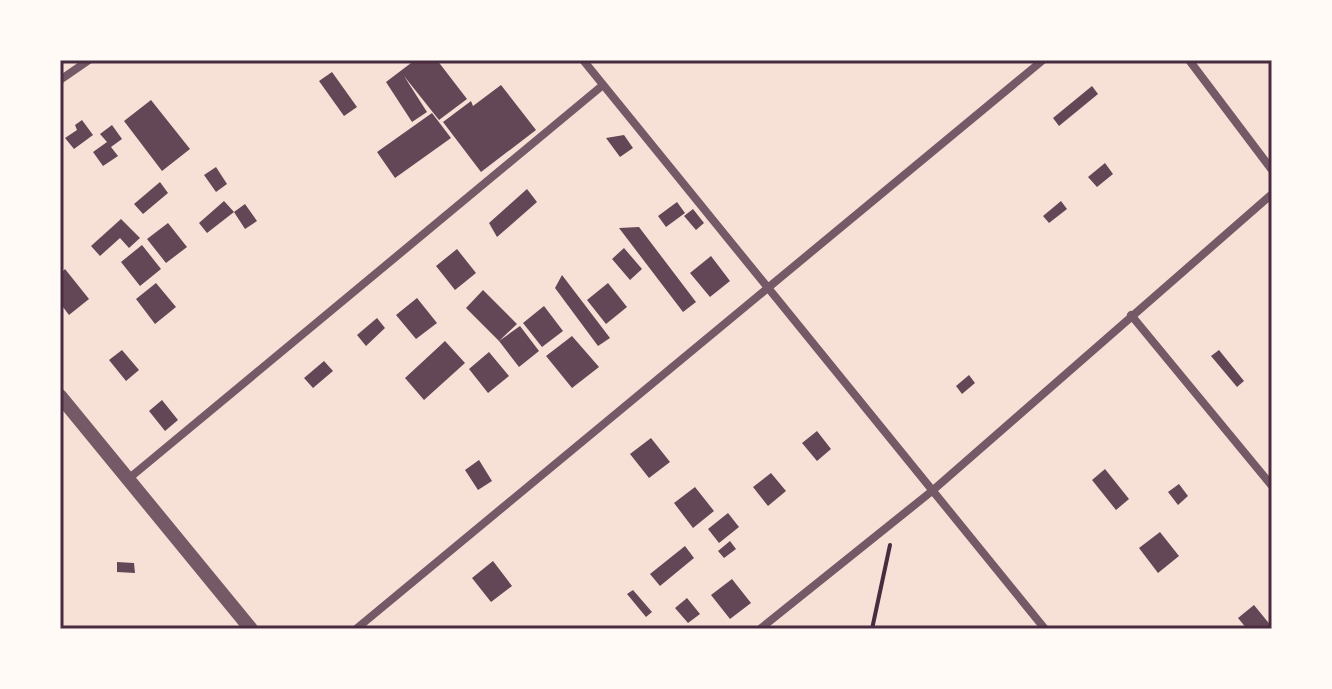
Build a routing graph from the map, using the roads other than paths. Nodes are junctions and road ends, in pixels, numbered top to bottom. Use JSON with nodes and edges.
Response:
{"nodes":[{"id":1,"x":89,"y":60,"type":"edge"},
{"id":2,"x":583,"y":60,"type":"edge"},
{"id":3,"x":1043,"y":60,"type":"edge"},
{"id":4,"x":1189,"y":60,"type":"edge"},
{"id":5,"x":60,"y":80,"type":"edge"},
{"id":6,"x":603,"y":85,"type":"junction"},
{"id":7,"x":1272,"y":170,"type":"edge"},
{"id":8,"x":1272,"y":194,"type":"edge"},
{"id":9,"x":767,"y":289,"type":"junction"},
{"id":10,"x":1131,"y":315,"type":"junction"},
{"id":11,"x":60,"y":397,"type":"edge"},
{"id":12,"x":127,"y":480,"type":"junction"},
{"id":13,"x":1272,"y":486,"type":"edge"},
{"id":14,"x":932,"y":491,"type":"junction"},
{"id":15,"x":251,"y":629,"type":"edge"},
{"id":16,"x":356,"y":629,"type":"edge"},
{"id":17,"x":760,"y":629,"type":"edge"},
{"id":18,"x":1045,"y":629,"type":"edge"}],
"edges":[{"from":1,"to":5,"type":"street"},
{"from":2,"to":6,"type":"street"},
{"from":3,"to":9,"type":"street"},
{"from":4,"to":7,"type":"street"},
{"from":6,"to":9,"type":"street"},
{"from":6,"to":12,"type":"street"},
{"from":8,"to":10,"type":"street"},
{"from":9,"to":14,"type":"street"},
{"from":9,"to":16,"type":"street"},
{"from":10,"to":13,"type":"street"},
{"from":10,"to":14,"type":"street"},
{"from":11,"to":12,"type":"street"},
{"from":12,"to":15,"type":"street"},
{"from":14,"to":17,"type":"street"},
{"from":14,"to":18,"type":"street"}]}
